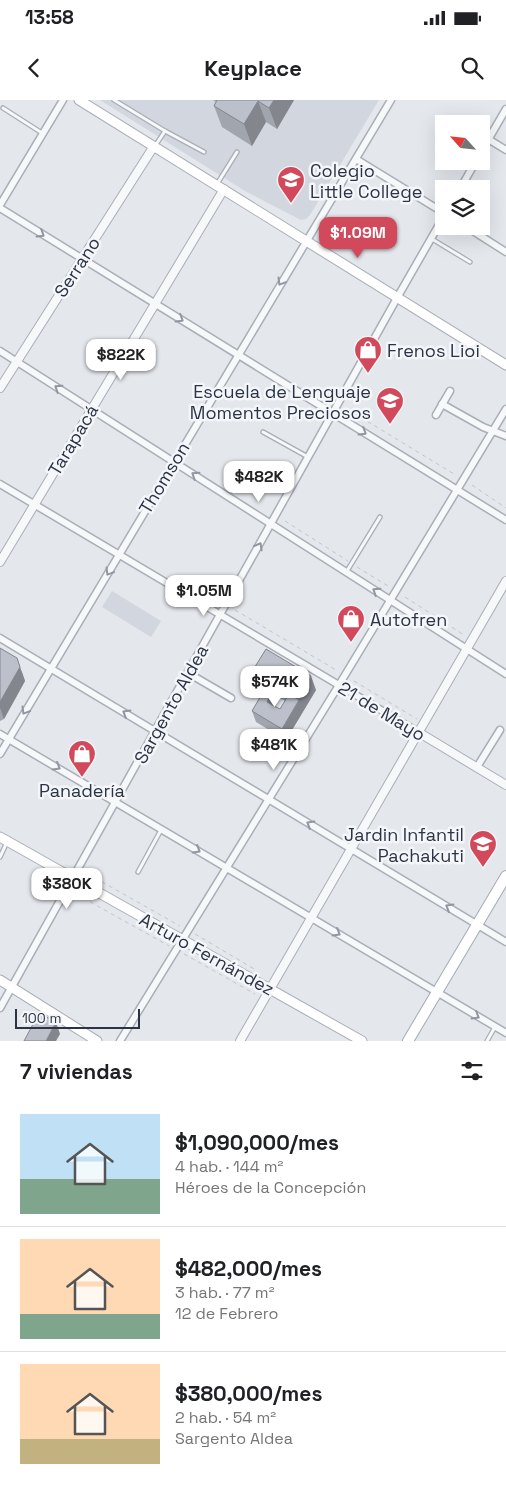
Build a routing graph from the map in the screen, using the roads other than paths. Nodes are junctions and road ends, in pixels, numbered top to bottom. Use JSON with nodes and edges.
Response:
{"nodes":[{"id":1,"x":63,"y":100,"type":"edge"},
{"id":2,"x":79,"y":100,"type":"edge"},
{"id":3,"x":114,"y":100,"type":"edge"},
{"id":4,"x":391,"y":100,"type":"edge"},
{"id":5,"x":3,"y":108,"type":"dead end"},
{"id":6,"x":506,"y":109,"type":"edge"},
{"id":7,"x":165,"y":131,"type":"junction"},
{"id":8,"x":43,"y":134,"type":"junction"},
{"id":9,"x":490,"y":136,"type":"edge"},
{"id":10,"x":490,"y":140,"type":"edge"},
{"id":11,"x":154,"y":146,"type":"junction"},
{"id":12,"x":506,"y":150,"type":"edge"},
{"id":13,"x":204,"y":152,"type":"dead end"},
{"id":14,"x":237,"y":152,"type":"dead end"},
{"id":15,"x":356,"y":159,"type":"junction"},
{"id":16,"x":220,"y":187,"type":"junction"},
{"id":17,"x":0,"y":206,"type":"edge"},
{"id":18,"x":435,"y":209,"type":"edge"},
{"id":19,"x":435,"y":231,"type":"edge"},
{"id":20,"x":479,"y":235,"type":"edge"},
{"id":21,"x":431,"y":238,"type":"junction"},
{"id":22,"x":306,"y":240,"type":"junction"},
{"id":23,"x":506,"y":252,"type":"edge"},
{"id":24,"x":82,"y":259,"type":"junction"},
{"id":25,"x":470,"y":262,"type":"dead end"},
{"id":26,"x":397,"y":298,"type":"junction"},
{"id":27,"x":155,"y":304,"type":"junction"},
{"id":28,"x":0,"y":351,"type":"edge"},
{"id":29,"x":238,"y":355,"type":"junction"},
{"id":30,"x":17,"y":362,"type":"junction"},
{"id":31,"x":506,"y":365,"type":"edge"},
{"id":32,"x":0,"y":388,"type":"edge"},
{"id":33,"x":450,"y":391,"type":"dead end"},
{"id":34,"x":442,"y":404,"type":"junction"},
{"id":35,"x":92,"y":409,"type":"junction"},
{"id":36,"x":506,"y":409,"type":"edge"},
{"id":37,"x":332,"y":413,"type":"junction"},
{"id":38,"x":436,"y":415,"type":"dead end"},
{"id":39,"x":493,"y":430,"type":"junction"},
{"id":40,"x":263,"y":432,"type":"dead end"},
{"id":41,"x":506,"y":436,"type":"edge"},
{"id":42,"x":308,"y":457,"type":"junction"},
{"id":43,"x":174,"y":462,"type":"junction"},
{"id":44,"x":0,"y":484,"type":"edge"},
{"id":45,"x":457,"y":490,"type":"junction"},
{"id":46,"x":34,"y":504,"type":"junction"},
{"id":47,"x":380,"y":518,"type":"dead end"},
{"id":48,"x":506,"y":520,"type":"edge"},
{"id":49,"x":271,"y":524,"type":"junction"},
{"id":50,"x":119,"y":554,"type":"junction"},
{"id":51,"x":0,"y":562,"type":"edge"},
{"id":52,"x":346,"y":572,"type":"junction"},
{"id":53,"x":506,"y":581,"type":"edge"},
{"id":54,"x":391,"y":600,"type":"junction"},
{"id":55,"x":220,"y":615,"type":"junction"},
{"id":56,"x":0,"y":638,"type":"edge"},
{"id":57,"x":467,"y":649,"type":"junction"},
{"id":58,"x":51,"y":668,"type":"junction"},
{"id":59,"x":188,"y":673,"type":"junction"},
{"id":60,"x":506,"y":674,"type":"edge"},
{"id":61,"x":339,"y":685,"type":"junction"},
{"id":62,"x":231,"y":698,"type":"dead end"},
{"id":63,"x":500,"y":730,"type":"dead end"},
{"id":64,"x":155,"y":731,"type":"junction"},
{"id":65,"x":418,"y":732,"type":"junction"},
{"id":66,"x":0,"y":734,"type":"edge"},
{"id":67,"x":9,"y":739,"type":"junction"},
{"id":68,"x":0,"y":754,"type":"edge"},
{"id":69,"x":477,"y":767,"type":"junction"},
{"id":70,"x":506,"y":784,"type":"edge"},
{"id":71,"x":269,"y":800,"type":"junction"},
{"id":72,"x":116,"y":802,"type":"junction"},
{"id":73,"x":161,"y":829,"type":"junction"},
{"id":74,"x":4,"y":839,"type":"edge"},
{"id":75,"x":351,"y":849,"type":"junction"},
{"id":76,"x":0,"y":857,"type":"edge"},
{"id":77,"x":227,"y":868,"type":"junction"},
{"id":78,"x":138,"y":872,"type":"dead end"},
{"id":79,"x":506,"y":876,"type":"edge"},
{"id":80,"x":72,"y":879,"type":"junction"},
{"id":81,"x":311,"y":918,"type":"junction"},
{"id":82,"x":477,"y":924,"type":"junction"},
{"id":83,"x":182,"y":940,"type":"junction"},
{"id":84,"x":506,"y":942,"type":"edge"},
{"id":85,"x":0,"y":980,"type":"edge"},
{"id":86,"x":11,"y":987,"type":"junction"},
{"id":87,"x":270,"y":990,"type":"junction"},
{"id":88,"x":437,"y":992,"type":"junction"},
{"id":89,"x":0,"y":1008,"type":"edge"},
{"id":90,"x":495,"y":1027,"type":"junction"},
{"id":91,"x":506,"y":1034,"type":"edge"},
{"id":92,"x":97,"y":1041,"type":"edge"},
{"id":93,"x":120,"y":1041,"type":"edge"},
{"id":94,"x":240,"y":1041,"type":"edge"},
{"id":95,"x":362,"y":1041,"type":"edge"},
{"id":96,"x":408,"y":1041,"type":"edge"},
{"id":97,"x":488,"y":1041,"type":"edge"}],
"edges":[{"from":1,"to":8,"type":"street"},
{"from":2,"to":11,"type":"main road"},
{"from":3,"to":7,"type":"lane"},
{"from":4,"to":15,"type":"street","name":"Thomson"},
{"from":5,"to":8,"type":"lane"},
{"from":6,"to":9,"type":"street"},
{"from":7,"to":11,"type":"lane"},
{"from":7,"to":13,"type":"lane"},
{"from":8,"to":17,"type":"street"},
{"from":10,"to":12,"type":"street"},
{"from":11,"to":16,"type":"main road"},
{"from":11,"to":24,"type":"street","name":"Serrano"},
{"from":14,"to":16,"type":"lane"},
{"from":15,"to":18,"type":"street"},
{"from":15,"to":22,"type":"street","name":"Thomson"},
{"from":16,"to":22,"type":"main road"},
{"from":16,"to":27,"type":"street","name":"Tarapacá"},
{"from":17,"to":24,"type":"street","one_way":true},
{"from":19,"to":21,"type":"street","name":"Sargento Aldea"},
{"from":20,"to":23,"type":"street"},
{"from":21,"to":25,"type":"lane"},
{"from":21,"to":26,"type":"street","name":"Sargento Aldea"},
{"from":22,"to":26,"type":"main road"},
{"from":22,"to":29,"type":"street","name":"Thomson","one_way":true},
{"from":24,"to":27,"type":"street"},
{"from":24,"to":30,"type":"street","name":"Serrano"},
{"from":26,"to":31,"type":"main road"},
{"from":26,"to":37,"type":"street","name":"Sargento Aldea"},
{"from":27,"to":29,"type":"street","one_way":true},
{"from":27,"to":35,"type":"street","name":"Tarapacá"},
{"from":28,"to":30,"type":"street"},
{"from":29,"to":37,"type":"street"},
{"from":29,"to":43,"type":"street","name":"Thomson"},
{"from":30,"to":32,"type":"street","name":"Serrano"},
{"from":35,"to":30,"type":"street","one_way":true},
{"from":33,"to":34,"type":"street"},
{"from":34,"to":38,"type":"street"},
{"from":34,"to":39,"type":"street"},
{"from":35,"to":43,"type":"street"},
{"from":35,"to":46,"type":"street","name":"Tarapacá"},
{"from":36,"to":39,"type":"street"},
{"from":37,"to":42,"type":"street","name":"Sargento Aldea"},
{"from":37,"to":45,"type":"street","one_way":true},
{"from":39,"to":41,"type":"street"},
{"from":39,"to":45,"type":"street"},
{"from":40,"to":42,"type":"lane"},
{"from":42,"to":49,"type":"street","name":"Sargento Aldea"},
{"from":49,"to":43,"type":"street","one_way":true},
{"from":43,"to":50,"type":"street","name":"Thomson"},
{"from":44,"to":46,"type":"street","name":"21 de Mayo"},
{"from":45,"to":48,"type":"street"},
{"from":45,"to":54,"type":"street"},
{"from":46,"to":50,"type":"street","name":"21 de Mayo"},
{"from":46,"to":51,"type":"street","name":"Tarapacá"},
{"from":47,"to":52,"type":"lane"},
{"from":49,"to":52,"type":"street"},
{"from":55,"to":49,"type":"street","name":"Sargento Aldea","one_way":true},
{"from":50,"to":55,"type":"street","name":"21 de Mayo"},
{"from":50,"to":58,"type":"street","name":"Thomson","one_way":true},
{"from":54,"to":52,"type":"street","one_way":true},
{"from":53,"to":57,"type":"street"},
{"from":54,"to":57,"type":"street"},
{"from":54,"to":61,"type":"street"},
{"from":55,"to":59,"type":"street","name":"Sargento Aldea"},
{"from":55,"to":61,"type":"street","name":"21 de Mayo"},
{"from":56,"to":58,"type":"street"},
{"from":57,"to":60,"type":"street"},
{"from":57,"to":65,"type":"street"},
{"from":64,"to":58,"type":"street","one_way":true},
{"from":58,"to":67,"type":"street","name":"Thomson","one_way":true},
{"from":59,"to":62,"type":"street"},
{"from":59,"to":64,"type":"street","name":"Sargento Aldea"},
{"from":61,"to":65,"type":"street","name":"21 de Mayo"},
{"from":61,"to":71,"type":"street"},
{"from":63,"to":69,"type":"street"},
{"from":64,"to":71,"type":"street"},
{"from":64,"to":72,"type":"street","name":"Sargento Aldea"},
{"from":65,"to":69,"type":"street","name":"21 de Mayo"},
{"from":65,"to":75,"type":"street"},
{"from":66,"to":67,"type":"street"},
{"from":67,"to":68,"type":"street","name":"Thomson"},
{"from":67,"to":72,"type":"street","one_way":true},
{"from":69,"to":70,"type":"street","name":"21 de Mayo"},
{"from":75,"to":71,"type":"street","one_way":true},
{"from":71,"to":77,"type":"street"},
{"from":72,"to":73,"type":"street"},
{"from":72,"to":80,"type":"street","name":"Sargento Aldea"},
{"from":73,"to":77,"type":"street","one_way":true},
{"from":73,"to":78,"type":"lane"},
{"from":74,"to":76,"type":"lane"},
{"from":74,"to":80,"type":"main road","name":"Arturo Fernández"},
{"from":75,"to":81,"type":"street"},
{"from":82,"to":75,"type":"street","one_way":true},
{"from":77,"to":81,"type":"street"},
{"from":77,"to":83,"type":"street"},
{"from":79,"to":82,"type":"main road"},
{"from":80,"to":83,"type":"main road","name":"Arturo Fernández"},
{"from":80,"to":86,"type":"street","name":"Sargento Aldea"},
{"from":81,"to":87,"type":"street"},
{"from":81,"to":88,"type":"street","one_way":true},
{"from":82,"to":84,"type":"street"},
{"from":82,"to":88,"type":"main road"},
{"from":83,"to":87,"type":"main road","name":"Arturo Fernández"},
{"from":83,"to":93,"type":"street"},
{"from":85,"to":86,"type":"main road"},
{"from":86,"to":89,"type":"street","name":"Sargento Aldea"},
{"from":86,"to":92,"type":"main road"},
{"from":87,"to":94,"type":"street"},
{"from":87,"to":95,"type":"main road","name":"Arturo Fernández"},
{"from":88,"to":90,"type":"street","one_way":true},
{"from":88,"to":96,"type":"main road"},
{"from":90,"to":91,"type":"street"},
{"from":90,"to":97,"type":"lane"}]}
